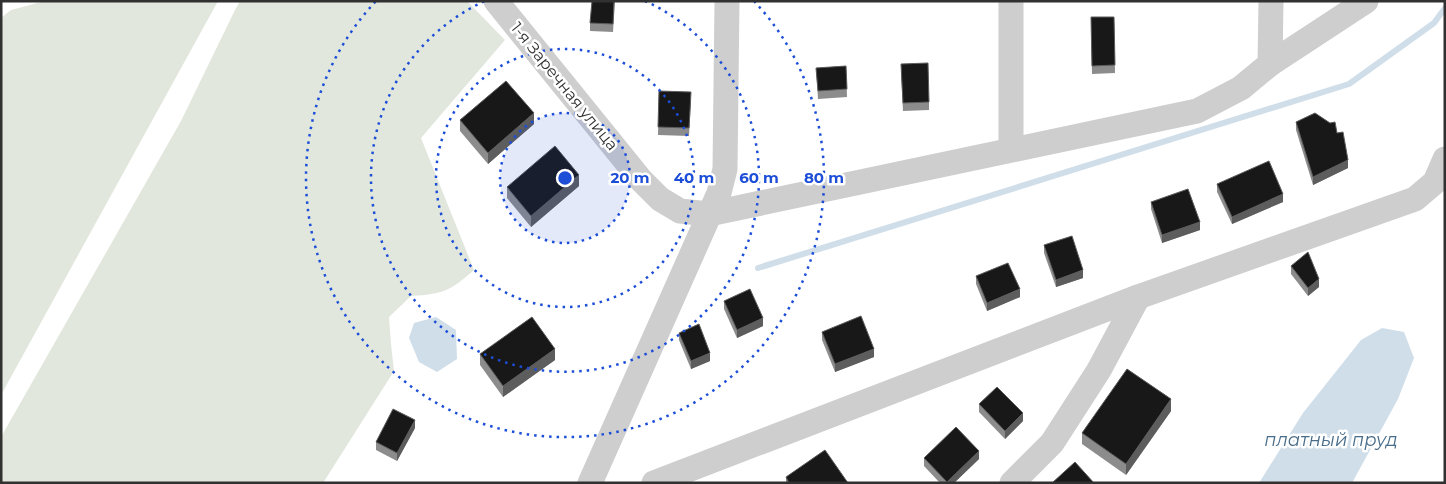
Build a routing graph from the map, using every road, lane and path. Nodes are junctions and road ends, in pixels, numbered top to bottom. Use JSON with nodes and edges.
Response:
{"nodes":[{"id":1,"x":496,"y":1,"type":"edge"},
{"id":2,"x":727,"y":1,"type":"edge"},
{"id":3,"x":1011,"y":1,"type":"edge"},
{"id":4,"x":1271,"y":1,"type":"edge"},
{"id":5,"x":1366,"y":1,"type":"edge"},
{"id":6,"x":1270,"y":64,"type":"junction"},
{"id":7,"x":1011,"y":149,"type":"junction"},
{"id":8,"x":1445,"y":159,"type":"edge"},
{"id":9,"x":709,"y":214,"type":"junction"},
{"id":10,"x":1138,"y":297,"type":"junction"},
{"id":11,"x":590,"y":483,"type":"edge"},
{"id":12,"x":654,"y":483,"type":"edge"},
{"id":13,"x":1012,"y":483,"type":"edge"}],
"edges":[{"from":1,"to":9,"type":"street","name":"1-я Заречная улица"},
{"from":2,"to":9,"type":"street"},
{"from":3,"to":7,"type":"street"},
{"from":4,"to":6,"type":"street"},
{"from":5,"to":6,"type":"street","name":"1-я Заречная улица"},
{"from":6,"to":7,"type":"street","name":"1-я Заречная улица"},
{"from":7,"to":9,"type":"street","name":"1-я Заречная улица"},
{"from":8,"to":10,"type":"street"},
{"from":9,"to":11,"type":"street"},
{"from":10,"to":12,"type":"street"},
{"from":10,"to":13,"type":"street"}]}
